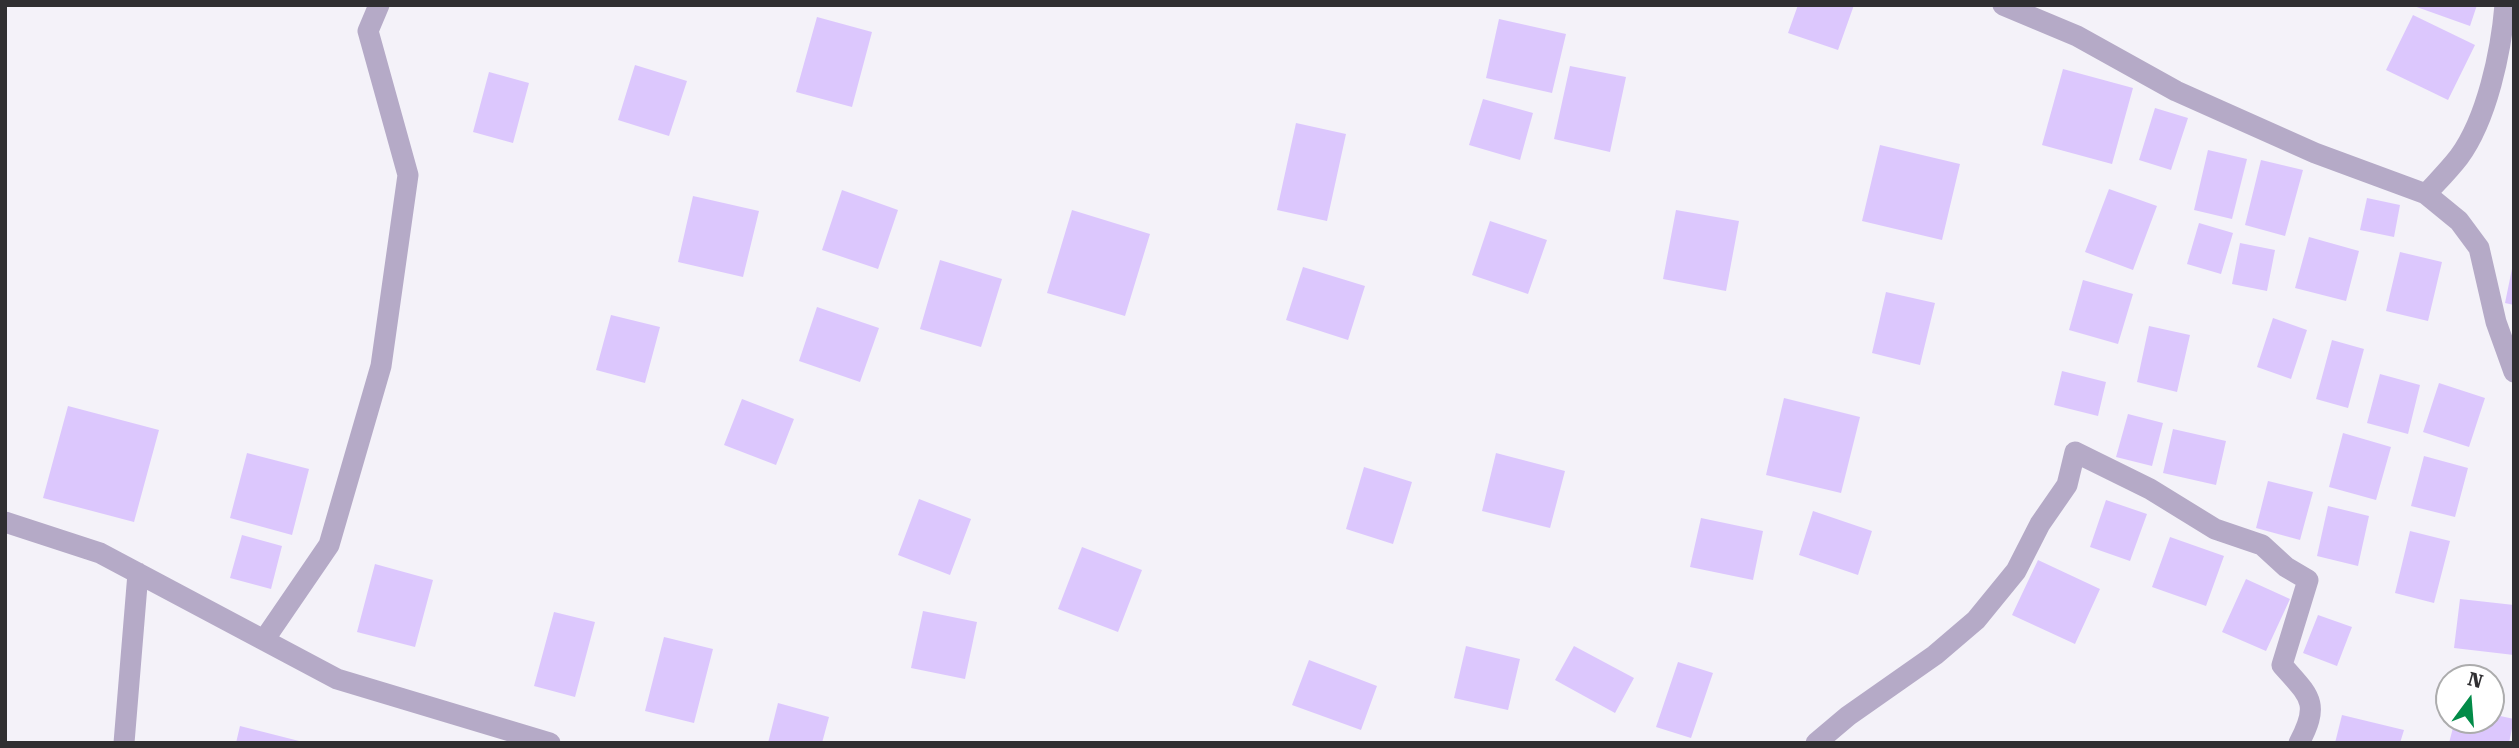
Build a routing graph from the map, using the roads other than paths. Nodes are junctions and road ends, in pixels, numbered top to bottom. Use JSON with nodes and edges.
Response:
{"nodes":[{"id":1,"x":379,"y":5,"type":"edge"},
{"id":2,"x":2003,"y":5,"type":"edge"},
{"id":3,"x":2505,"y":5,"type":"edge"},
{"id":4,"x":2032,"y":11,"type":"edge"},
{"id":5,"x":2426,"y":194,"type":"junction"},
{"id":6,"x":2514,"y":372,"type":"edge"},
{"id":7,"x":5,"y":522,"type":"edge"},
{"id":8,"x":138,"y":573,"type":"junction"},
{"id":9,"x":264,"y":640,"type":"junction"},
{"id":10,"x":124,"y":743,"type":"edge"},
{"id":11,"x":550,"y":743,"type":"edge"},
{"id":12,"x":1816,"y":743,"type":"edge"},
{"id":13,"x":2299,"y":743,"type":"edge"}],
"edges":[{"from":1,"to":9,"type":"street"},
{"from":2,"to":4,"type":"street"},
{"from":3,"to":5,"type":"street"},
{"from":4,"to":5,"type":"street"},
{"from":5,"to":6,"type":"street"},
{"from":7,"to":8,"type":"street"},
{"from":8,"to":9,"type":"street"},
{"from":8,"to":10,"type":"street"},
{"from":9,"to":11,"type":"street"},
{"from":12,"to":13,"type":"street"}]}
